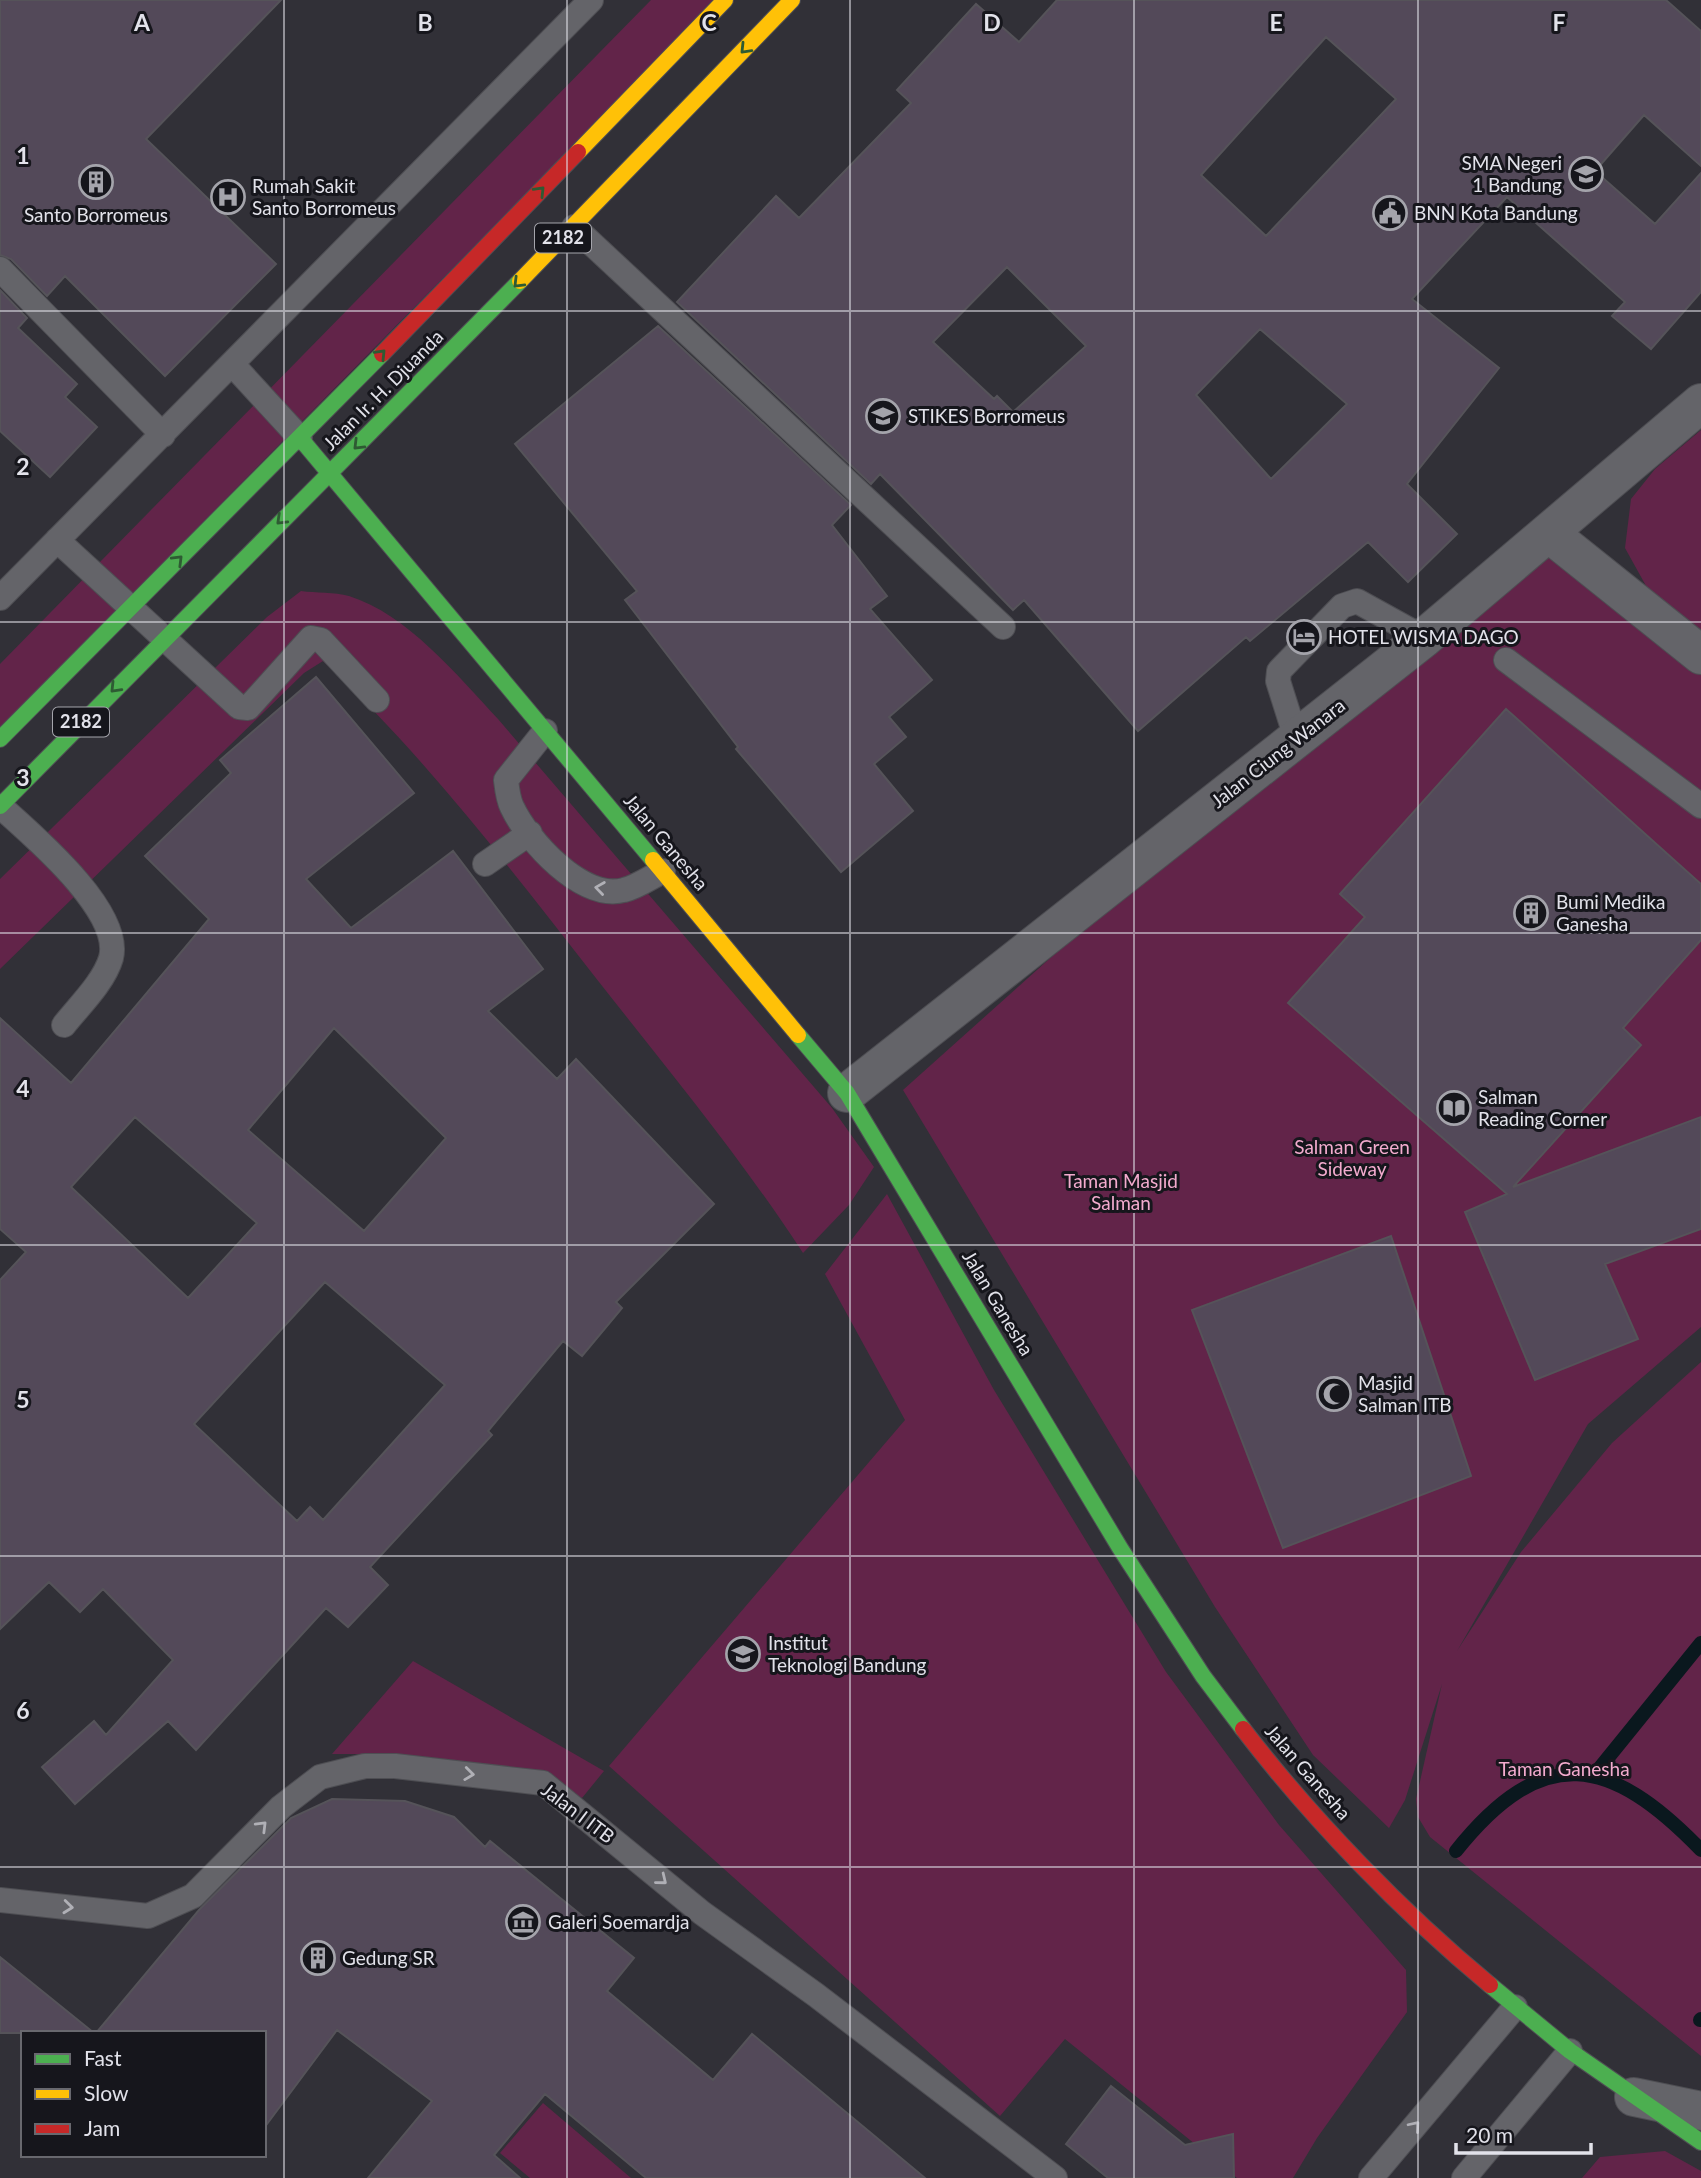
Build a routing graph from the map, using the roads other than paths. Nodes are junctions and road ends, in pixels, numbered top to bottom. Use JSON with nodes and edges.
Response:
{"nodes":[{"id":1,"x":591,"y":0,"type":"edge"},
{"id":2,"x":725,"y":0,"type":"edge"},
{"id":3,"x":792,"y":0,"type":"edge"},
{"id":4,"x":574,"y":227,"type":"junction"},
{"id":5,"x":0,"y":269,"type":"edge"},
{"id":6,"x":233,"y":365,"type":"junction"},
{"id":7,"x":1701,"y":403,"type":"edge"},
{"id":8,"x":163,"y":435,"type":"junction"},
{"id":9,"x":300,"y":438,"type":"junction"},
{"id":10,"x":330,"y":472,"type":"junction"},
{"id":11,"x":1550,"y":534,"type":"junction"},
{"id":12,"x":57,"y":540,"type":"junction"},
{"id":13,"x":0,"y":598,"type":"edge"},
{"id":14,"x":129,"y":608,"type":"junction"},
{"id":15,"x":1003,"y":627,"type":"dead end"},
{"id":16,"x":1424,"y":638,"type":"junction"},
{"id":17,"x":162,"y":639,"type":"junction"},
{"id":18,"x":1701,"y":655,"type":"edge"},
{"id":19,"x":1506,"y":660,"type":"dead end"},
{"id":20,"x":377,"y":700,"type":"dead end"},
{"id":21,"x":545,"y":731,"type":"junction"},
{"id":22,"x":1296,"y":738,"type":"junction"},
{"id":23,"x":0,"y":739,"type":"edge"},
{"id":24,"x":0,"y":806,"type":"edge"},
{"id":25,"x":1701,"y":806,"type":"edge"},
{"id":26,"x":530,"y":833,"type":"junction"},
{"id":27,"x":485,"y":864,"type":"dead end"},
{"id":28,"x":663,"y":871,"type":"junction"},
{"id":29,"x":64,"y":1025,"type":"dead end"},
{"id":30,"x":848,"y":1093,"type":"junction"},
{"id":31,"x":0,"y":1900,"type":"edge"},
{"id":32,"x":1516,"y":2007,"type":"junction"},
{"id":33,"x":1570,"y":2051,"type":"junction"},
{"id":34,"x":1632,"y":2097,"type":"junction"},
{"id":35,"x":1701,"y":2111,"type":"edge"},
{"id":36,"x":1701,"y":2142,"type":"edge"},
{"id":37,"x":1055,"y":2178,"type":"edge"},
{"id":38,"x":1371,"y":2178,"type":"edge"},
{"id":39,"x":1464,"y":2178,"type":"edge"}],
"edges":[{"from":1,"to":6,"type":"lane"},
{"from":9,"to":2,"type":"street","name":"Jalan Ir. H. Djuanda","number":"2182","one_way":true},
{"from":3,"to":4,"type":"street","name":"Jalan Ir. H. Djuanda","number":"2182","one_way":true},
{"from":4,"to":10,"type":"street","name":"Jalan Ir. H. Djuanda","number":"2182","one_way":true},
{"from":4,"to":15,"type":"lane"},
{"from":5,"to":8,"type":"lane"},
{"from":6,"to":8,"type":"lane"},
{"from":6,"to":9,"type":"lane"},
{"from":7,"to":11,"type":"street","name":"Jalan Ciung Wanara"},
{"from":8,"to":12,"type":"lane"},
{"from":9,"to":10,"type":"street","name":"Jalan Ganesha"},
{"from":14,"to":9,"type":"street","name":"Jalan Ir. H. Djuanda","number":"2182","one_way":true},
{"from":10,"to":17,"type":"street","name":"Jalan Ir. H. Djuanda","number":"2182","one_way":true},
{"from":10,"to":21,"type":"street","name":"Jalan Ganesha"},
{"from":11,"to":16,"type":"street","name":"Jalan Ciung Wanara"},
{"from":11,"to":18,"type":"street"},
{"from":12,"to":13,"type":"lane"},
{"from":12,"to":14,"type":"lane"},
{"from":14,"to":17,"type":"lane"},
{"from":14,"to":23,"type":"street","name":"Jalan Ir. H. Djuanda","number":"2182"},
{"from":16,"to":22,"type":"street","name":"Jalan Ciung Wanara"},
{"from":16,"to":22,"type":"lane"},
{"from":17,"to":20,"type":"lane"},
{"from":17,"to":24,"type":"street","name":"Jalan Ir. H. Djuanda","number":"2182","one_way":true},
{"from":19,"to":25,"type":"lane"},
{"from":21,"to":26,"type":"lane"},
{"from":21,"to":28,"type":"street","name":"Jalan Ganesha"},
{"from":22,"to":30,"type":"street","name":"Jalan Ciung Wanara"},
{"from":24,"to":29,"type":"lane"},
{"from":26,"to":27,"type":"lane"},
{"from":28,"to":26,"type":"lane","one_way":true},
{"from":28,"to":30,"type":"street","name":"Jalan Ganesha"},
{"from":30,"to":32,"type":"street","name":"Jalan Ganesha"},
{"from":31,"to":37,"type":"lane","name":"Jalan I ITB","one_way":true},
{"from":32,"to":33,"type":"street","name":"Jalan Ganesha"},
{"from":38,"to":32,"type":"lane","one_way":true},
{"from":33,"to":34,"type":"street","name":"Jalan Ganesha"},
{"from":33,"to":39,"type":"lane"},
{"from":34,"to":35,"type":"street"},
{"from":34,"to":36,"type":"street","name":"Jalan Ganesha"}]}
